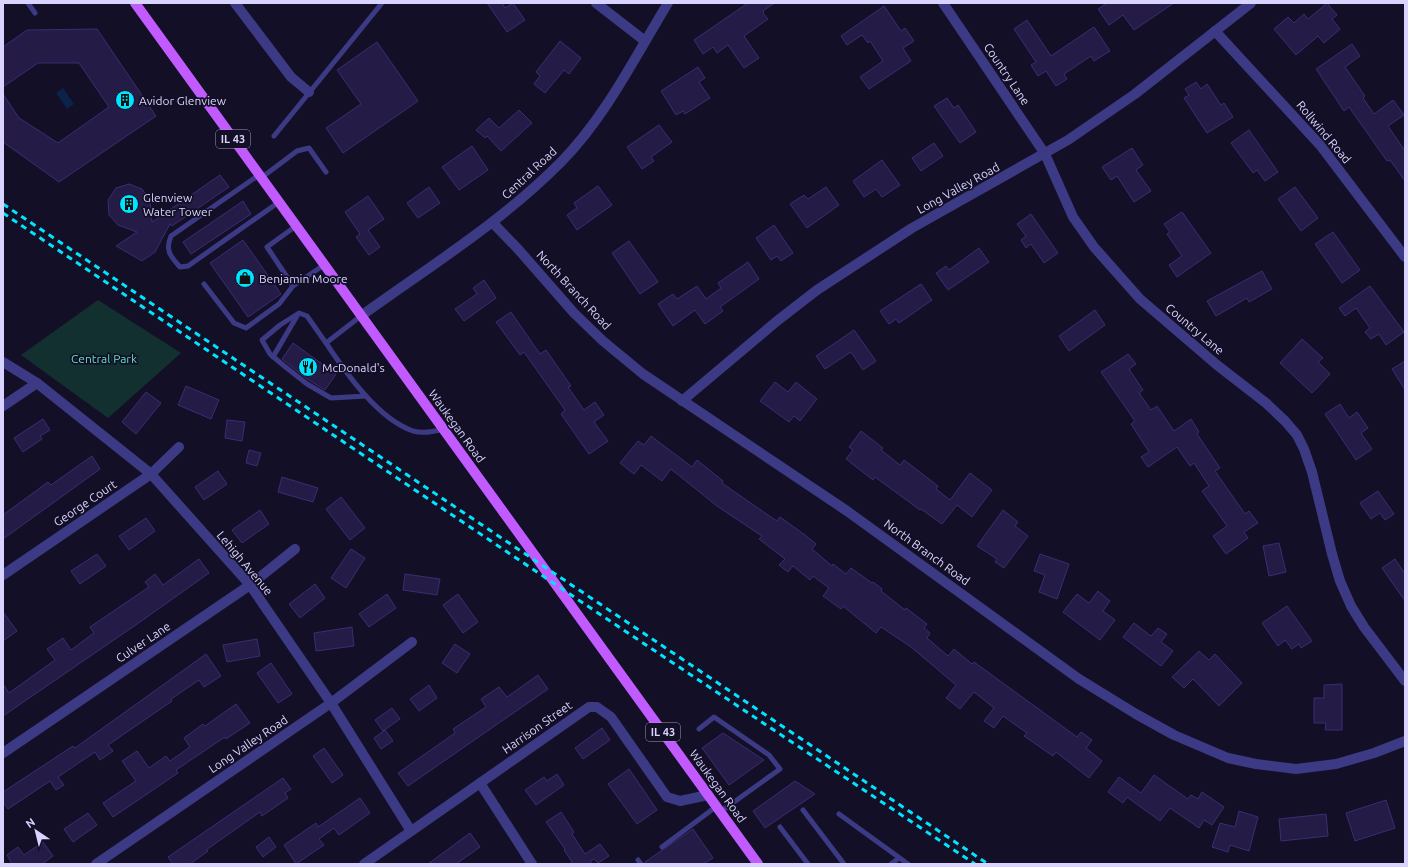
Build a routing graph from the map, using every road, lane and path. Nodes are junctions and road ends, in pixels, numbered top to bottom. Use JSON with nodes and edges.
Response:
{"nodes":[{"id":1,"x":28,"y":3,"type":"edge"},
{"id":2,"x":135,"y":3,"type":"edge"},
{"id":3,"x":235,"y":3,"type":"edge"},
{"id":4,"x":382,"y":3,"type":"edge"},
{"id":5,"x":596,"y":3,"type":"edge"},
{"id":6,"x":668,"y":3,"type":"edge"},
{"id":7,"x":943,"y":3,"type":"edge"},
{"id":8,"x":1251,"y":3,"type":"edge"},
{"id":9,"x":35,"y":14,"type":"dead end"},
{"id":10,"x":1215,"y":31,"type":"junction"},
{"id":11,"x":645,"y":42,"type":"junction"},
{"id":12,"x":309,"y":92,"type":"junction"},
{"id":13,"x":274,"y":136,"type":"dead end"},
{"id":14,"x":1045,"y":154,"type":"junction"},
{"id":15,"x":326,"y":172,"type":"dead end"},
{"id":16,"x":260,"y":176,"type":"junction"},
{"id":17,"x":279,"y":202,"type":"junction"},
{"id":18,"x":493,"y":223,"type":"junction"},
{"id":19,"x":296,"y":226,"type":"junction"},
{"id":20,"x":1405,"y":257,"type":"edge"},
{"id":21,"x":324,"y":265,"type":"junction"},
{"id":22,"x":204,"y":284,"type":"dead end"},
{"id":23,"x":293,"y":286,"type":"junction"},
{"id":24,"x":299,"y":313,"type":"junction"},
{"id":25,"x":361,"y":316,"type":"junction"},
{"id":26,"x":326,"y":343,"type":"junction"},
{"id":27,"x":274,"y":357,"type":"junction"},
{"id":28,"x":3,"y":362,"type":"edge"},
{"id":29,"x":37,"y":383,"type":"junction"},
{"id":30,"x":366,"y":396,"type":"junction"},
{"id":31,"x":682,"y":401,"type":"junction"},
{"id":32,"x":3,"y":406,"type":"edge"},
{"id":33,"x":443,"y":429,"type":"junction"},
{"id":34,"x":179,"y":447,"type":"dead end"},
{"id":35,"x":150,"y":474,"type":"junction"},
{"id":36,"x":295,"y":549,"type":"dead end"},
{"id":37,"x":3,"y":575,"type":"edge"},
{"id":38,"x":250,"y":585,"type":"junction"},
{"id":39,"x":412,"y":642,"type":"dead end"},
{"id":40,"x":1405,"y":681,"type":"edge"},
{"id":41,"x":330,"y":704,"type":"junction"},
{"id":42,"x":699,"y":729,"type":"dead end"},
{"id":43,"x":1405,"y":741,"type":"edge"},
{"id":44,"x":3,"y":753,"type":"edge"},
{"id":45,"x":480,"y":783,"type":"junction"},
{"id":46,"x":708,"y":795,"type":"junction"},
{"id":47,"x":718,"y":809,"type":"junction"},
{"id":48,"x":803,"y":810,"type":"dead end"},
{"id":49,"x":839,"y":814,"type":"dead end"},
{"id":50,"x":780,"y":827,"type":"dead end"},
{"id":51,"x":411,"y":831,"type":"junction"},
{"id":52,"x":662,"y":846,"type":"dead end"},
{"id":53,"x":900,"y":858,"type":"junction"},
{"id":54,"x":96,"y":864,"type":"edge"},
{"id":55,"x":364,"y":864,"type":"edge"},
{"id":56,"x":532,"y":864,"type":"edge"},
{"id":57,"x":758,"y":864,"type":"edge"},
{"id":58,"x":808,"y":864,"type":"edge"},
{"id":59,"x":844,"y":864,"type":"edge"},
{"id":60,"x":891,"y":864,"type":"edge"},
{"id":61,"x":908,"y":864,"type":"edge"}],
"edges":[{"from":1,"to":9,"type":"lane"},
{"from":2,"to":16,"type":"main road","name":"Waukegan Road","number":"IL 43"},
{"from":3,"to":12,"type":"street"},
{"from":4,"to":12,"type":"lane"},
{"from":5,"to":11,"type":"street"},
{"from":6,"to":11,"type":"street","name":"Central Road"},
{"from":7,"to":14,"type":"street","name":"Country Lane"},
{"from":8,"to":10,"type":"street","name":"Long Valley Road"},
{"from":10,"to":14,"type":"street","name":"Long Valley Road"},
{"from":10,"to":20,"type":"street","name":"Rollwind Road"},
{"from":11,"to":18,"type":"street","name":"Central Road"},
{"from":12,"to":13,"type":"lane"},
{"from":14,"to":31,"type":"street","name":"Long Valley Road"},
{"from":14,"to":40,"type":"street","name":"Country Lane"},
{"from":15,"to":16,"type":"lane"},
{"from":16,"to":17,"type":"main road","name":"Waukegan Road","number":"IL 43"},
{"from":16,"to":17,"type":"lane"},
{"from":17,"to":19,"type":"main road","name":"Waukegan Road","number":"IL 43"},
{"from":18,"to":25,"type":"street","name":"Central Road"},
{"from":18,"to":31,"type":"street","name":"North Branch Road"},
{"from":19,"to":21,"type":"main road","name":"Waukegan Road","number":"IL 43"},
{"from":19,"to":23,"type":"lane"},
{"from":21,"to":23,"type":"lane"},
{"from":21,"to":25,"type":"main road","name":"Waukegan Road","number":"IL 43"},
{"from":22,"to":23,"type":"lane"},
{"from":24,"to":26,"type":"lane"},
{"from":24,"to":27,"type":"lane"},
{"from":24,"to":27,"type":"lane"},
{"from":25,"to":26,"type":"lane"},
{"from":25,"to":33,"type":"main road","name":"Waukegan Road","number":"IL 43"},
{"from":26,"to":30,"type":"lane"},
{"from":27,"to":30,"type":"lane"},
{"from":28,"to":29,"type":"street","name":"Lehigh Avenue"},
{"from":29,"to":32,"type":"street"},
{"from":29,"to":35,"type":"street","name":"Lehigh Avenue"},
{"from":30,"to":33,"type":"lane"},
{"from":31,"to":43,"type":"street","name":"North Branch Road"},
{"from":33,"to":46,"type":"main road","name":"Waukegan Road","number":"IL 43"},
{"from":34,"to":35,"type":"street","name":"George Court"},
{"from":35,"to":37,"type":"street","name":"George Court"},
{"from":35,"to":38,"type":"street","name":"Lehigh Avenue"},
{"from":36,"to":38,"type":"street","name":"Culver Lane"},
{"from":38,"to":41,"type":"street","name":"Lehigh Avenue"},
{"from":38,"to":44,"type":"street","name":"Culver Lane"},
{"from":39,"to":41,"type":"street","name":"Long Valley Road"},
{"from":41,"to":51,"type":"street","name":"Lehigh Avenue"},
{"from":41,"to":54,"type":"street","name":"Long Valley Road"},
{"from":42,"to":47,"type":"lane"},
{"from":45,"to":46,"type":"street","name":"Harrison Street"},
{"from":45,"to":51,"type":"street","name":"Harrison Street"},
{"from":45,"to":56,"type":"street"},
{"from":46,"to":47,"type":"main road","name":"Waukegan Road","number":"IL 43"},
{"from":47,"to":52,"type":"lane"},
{"from":47,"to":57,"type":"main road","name":"Waukegan Road","number":"IL 43"},
{"from":48,"to":59,"type":"lane"},
{"from":49,"to":53,"type":"lane"},
{"from":50,"to":58,"type":"lane"},
{"from":51,"to":55,"type":"street","name":"Harrison Street"},
{"from":53,"to":60,"type":"lane"},
{"from":53,"to":61,"type":"lane"}]}
